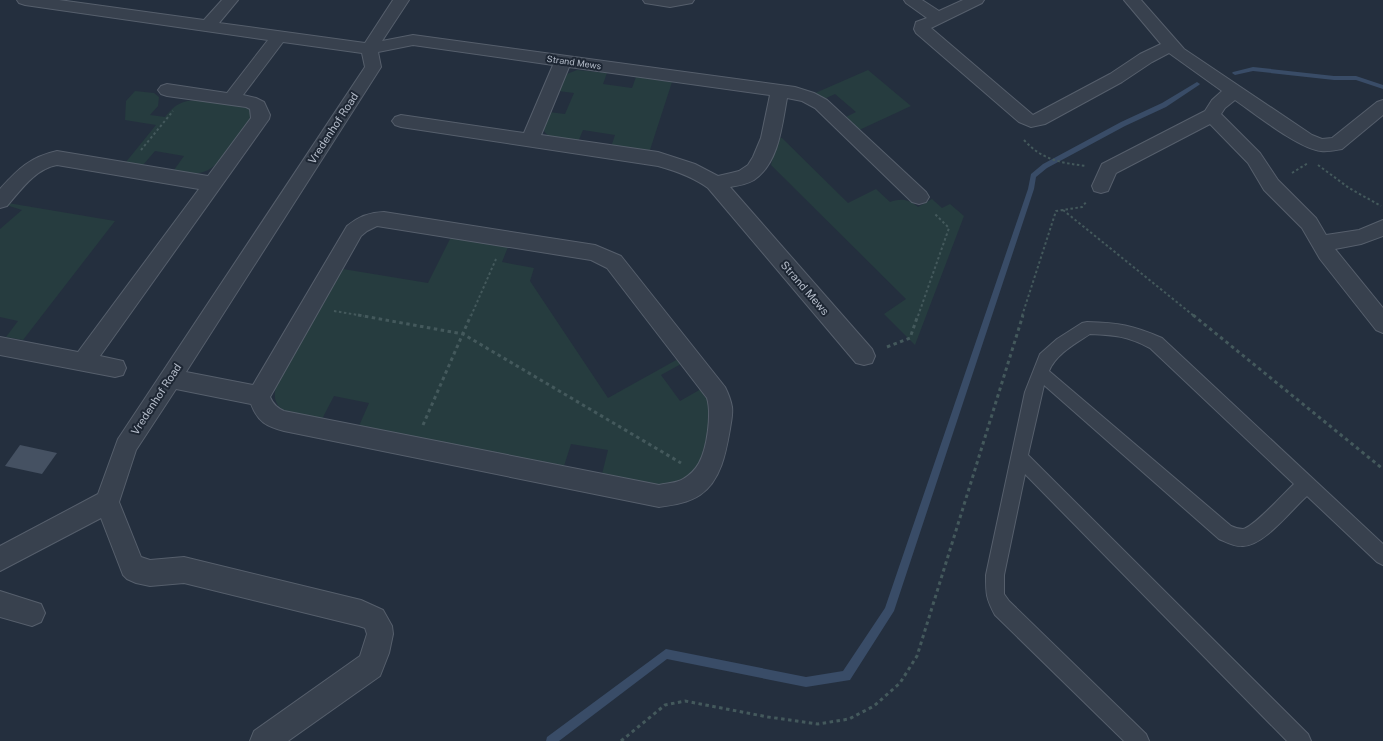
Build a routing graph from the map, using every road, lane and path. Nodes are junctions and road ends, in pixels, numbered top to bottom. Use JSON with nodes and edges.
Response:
{"nodes":[{"id":1,"x":25,"y":0,"type":"edge"},
{"id":2,"x":230,"y":0,"type":"edge"},
{"id":3,"x":401,"y":0,"type":"edge"},
{"id":4,"x":651,"y":0,"type":"edge"},
{"id":5,"x":686,"y":0,"type":"edge"},
{"id":6,"x":912,"y":0,"type":"edge"},
{"id":7,"x":976,"y":0,"type":"edge"},
{"id":8,"x":1132,"y":0,"type":"edge"},
{"id":9,"x":956,"y":4,"type":"edge"},
{"id":10,"x":938,"y":18,"type":"junction"},
{"id":11,"x":208,"y":26,"type":"junction"},
{"id":12,"x":279,"y":36,"type":"junction"},
{"id":13,"x":1170,"y":46,"type":"junction"},
{"id":14,"x":369,"y":48,"type":"junction"},
{"id":15,"x":563,"y":60,"type":"junction"},
{"id":16,"x":167,"y":90,"type":"dead end"},
{"id":17,"x":780,"y":91,"type":"junction"},
{"id":18,"x":1234,"y":91,"type":"junction"},
{"id":19,"x":189,"y":93,"type":"junction"},
{"id":20,"x":231,"y":99,"type":"junction"},
{"id":21,"x":1383,"y":106,"type":"edge"},
{"id":22,"x":1212,"y":115,"type":"junction"},
{"id":23,"x":401,"y":121,"type":"dead end"},
{"id":24,"x":1031,"y":121,"type":"junction"},
{"id":25,"x":530,"y":140,"type":"junction"},
{"id":26,"x":1327,"y":146,"type":"junction"},
{"id":27,"x":126,"y":169,"type":"junction"},
{"id":28,"x":1109,"y":169,"type":"junction"},
{"id":29,"x":716,"y":183,"type":"junction"},
{"id":30,"x":213,"y":184,"type":"junction"},
{"id":31,"x":1101,"y":186,"type":"dead end"},
{"id":32,"x":919,"y":196,"type":"joint"},
{"id":33,"x":0,"y":201,"type":"edge"},
{"id":34,"x":1086,"y":202,"type":"dead end"},
{"id":35,"x":1383,"y":208,"type":"edge"},
{"id":36,"x":1063,"y":210,"type":"junction"},
{"id":37,"x":1383,"y":227,"type":"edge"},
{"id":38,"x":505,"y":238,"type":"junction"},
{"id":39,"x":1322,"y":243,"type":"junction"},
{"id":40,"x":311,"y":307,"type":"junction"},
{"id":41,"x":1383,"y":324,"type":"edge"},
{"id":42,"x":463,"y":334,"type":"junction"},
{"id":43,"x":0,"y":346,"type":"edge"},
{"id":44,"x":864,"y":356,"type":"joint"},
{"id":45,"x":83,"y":362,"type":"junction"},
{"id":46,"x":115,"y":368,"type":"dead end"},
{"id":47,"x":1041,"y":373,"type":"junction"},
{"id":48,"x":169,"y":378,"type":"junction"},
{"id":49,"x":259,"y":396,"type":"junction"},
{"id":50,"x":412,"y":447,"type":"junction"},
{"id":51,"x":1019,"y":457,"type":"junction"},
{"id":52,"x":1383,"y":469,"type":"edge"},
{"id":53,"x":704,"y":476,"type":"junction"},
{"id":54,"x":1307,"y":485,"type":"junction"},
{"id":55,"x":107,"y":502,"type":"junction"},
{"id":56,"x":1383,"y":556,"type":"edge"},
{"id":57,"x":0,"y":559,"type":"edge"},
{"id":58,"x":0,"y":604,"type":"edge"},
{"id":59,"x":32,"y":613,"type":"dead end"},
{"id":60,"x":264,"y":741,"type":"edge"},
{"id":61,"x":621,"y":741,"type":"edge"},
{"id":62,"x":1139,"y":741,"type":"edge"},
{"id":63,"x":1301,"y":741,"type":"edge"}],
"edges":[{"from":1,"to":11,"type":"street"},
{"from":2,"to":11,"type":"street"},
{"from":3,"to":14,"type":"street"},
{"from":4,"to":5,"type":"street"},
{"from":6,"to":10,"type":"street"},
{"from":7,"to":9,"type":"street"},
{"from":8,"to":13,"type":"street"},
{"from":9,"to":10,"type":"street"},
{"from":10,"to":24,"type":"street"},
{"from":11,"to":12,"type":"street"},
{"from":12,"to":14,"type":"street"},
{"from":12,"to":20,"type":"street"},
{"from":13,"to":18,"type":"street"},
{"from":13,"to":24,"type":"street"},
{"from":14,"to":15,"type":"street","name":"Strand Mews"},
{"from":14,"to":48,"type":"street","name":"Vredenhof Road"},
{"from":15,"to":17,"type":"street","name":"Strand Mews"},
{"from":15,"to":25,"type":"street"},
{"from":16,"to":19,"type":"street"},
{"from":17,"to":29,"type":"street"},
{"from":17,"to":32,"type":"street","name":"Strand Mews"},
{"from":18,"to":22,"type":"street"},
{"from":18,"to":26,"type":"street"},
{"from":19,"to":20,"type":"street"},
{"from":19,"to":27,"type":"path"},
{"from":20,"to":30,"type":"street"},
{"from":21,"to":26,"type":"street"},
{"from":22,"to":28,"type":"street"},
{"from":22,"to":39,"type":"street"},
{"from":23,"to":25,"type":"street","name":"Strand Mews"},
{"from":24,"to":28,"type":"path"},
{"from":25,"to":29,"type":"street","name":"Strand Mews"},
{"from":26,"to":35,"type":"path"},
{"from":27,"to":30,"type":"street"},
{"from":27,"to":33,"type":"street"},
{"from":28,"to":31,"type":"street"},
{"from":29,"to":44,"type":"street","name":"Strand Mews"},
{"from":30,"to":45,"type":"street"},
{"from":32,"to":44,"type":"path"},
{"from":34,"to":36,"type":"path"},
{"from":36,"to":52,"type":"path"},
{"from":36,"to":61,"type":"path"},
{"from":37,"to":39,"type":"street"},
{"from":38,"to":40,"type":"street"},
{"from":38,"to":42,"type":"path"},
{"from":38,"to":53,"type":"street"},
{"from":39,"to":41,"type":"street"},
{"from":40,"to":42,"type":"path"},
{"from":40,"to":49,"type":"street"},
{"from":42,"to":50,"type":"path"},
{"from":42,"to":53,"type":"path"},
{"from":43,"to":45,"type":"street"},
{"from":45,"to":46,"type":"street"},
{"from":47,"to":51,"type":"lane"},
{"from":47,"to":54,"type":"lane"},
{"from":47,"to":54,"type":"lane"},
{"from":48,"to":49,"type":"street"},
{"from":48,"to":55,"type":"street","name":"Vredenhof Road"},
{"from":49,"to":50,"type":"street"},
{"from":50,"to":53,"type":"street"},
{"from":51,"to":62,"type":"lane"},
{"from":51,"to":63,"type":"lane"},
{"from":54,"to":56,"type":"lane"},
{"from":55,"to":57,"type":"street"},
{"from":55,"to":60,"type":"street"},
{"from":58,"to":59,"type":"street"}]}
